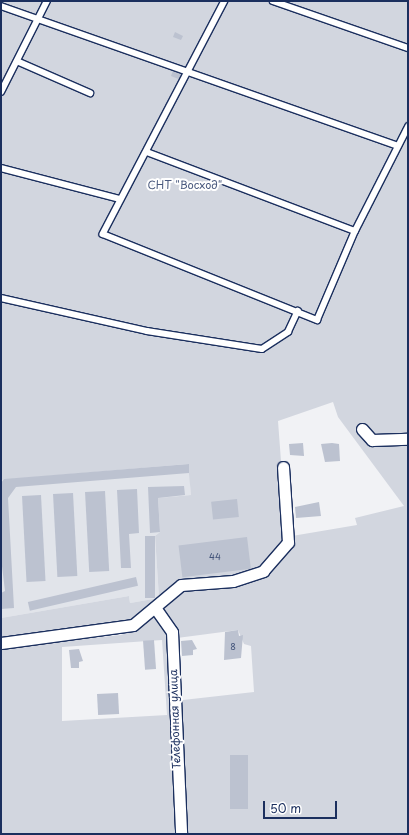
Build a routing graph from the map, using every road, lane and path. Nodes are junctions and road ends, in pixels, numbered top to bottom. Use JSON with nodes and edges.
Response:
{"nodes":[{"id":1,"x":47,"y":1,"type":"edge"},
{"id":2,"x":225,"y":1,"type":"edge"},
{"id":3,"x":273,"y":1,"type":"edge"},
{"id":4,"x":1,"y":6,"type":"edge"},
{"id":5,"x":38,"y":18,"type":"junction"},
{"id":6,"x":408,"y":48,"type":"edge"},
{"id":7,"x":17,"y":61,"type":"junction"},
{"id":8,"x":188,"y":72,"type":"junction"},
{"id":9,"x":1,"y":92,"type":"edge"},
{"id":10,"x":90,"y":93,"type":"dead end"},
{"id":11,"x":408,"y":127,"type":"edge"},
{"id":12,"x":396,"y":145,"type":"junction"},
{"id":13,"x":147,"y":152,"type":"junction"},
{"id":14,"x":1,"y":168,"type":"edge"},
{"id":15,"x":120,"y":199,"type":"junction"},
{"id":16,"x":354,"y":231,"type":"junction"},
{"id":17,"x":1,"y":298,"type":"edge"},
{"id":18,"x":298,"y":311,"type":"junction"},
{"id":19,"x":362,"y":429,"type":"dead end"},
{"id":20,"x":408,"y":438,"type":"edge"},
{"id":21,"x":283,"y":467,"type":"dead end"},
{"id":22,"x":156,"y":609,"type":"junction"},
{"id":23,"x":1,"y":643,"type":"edge"},
{"id":24,"x":181,"y":834,"type":"edge"}],
"edges":[{"from":1,"to":5,"type":"lane"},
{"from":2,"to":8,"type":"lane"},
{"from":3,"to":6,"type":"lane"},
{"from":4,"to":5,"type":"lane"},
{"from":5,"to":7,"type":"lane"},
{"from":5,"to":8,"type":"lane"},
{"from":7,"to":9,"type":"lane"},
{"from":7,"to":10,"type":"lane"},
{"from":8,"to":12,"type":"lane"},
{"from":8,"to":13,"type":"lane"},
{"from":11,"to":12,"type":"lane"},
{"from":12,"to":16,"type":"lane"},
{"from":13,"to":15,"type":"lane"},
{"from":13,"to":16,"type":"lane"},
{"from":14,"to":15,"type":"lane"},
{"from":15,"to":18,"type":"lane"},
{"from":16,"to":18,"type":"lane"},
{"from":17,"to":18,"type":"lane"},
{"from":19,"to":20,"type":"street"},
{"from":21,"to":22,"type":"street"},
{"from":22,"to":23,"type":"street"},
{"from":22,"to":24,"type":"street","name":"Телефонная улица"}]}
